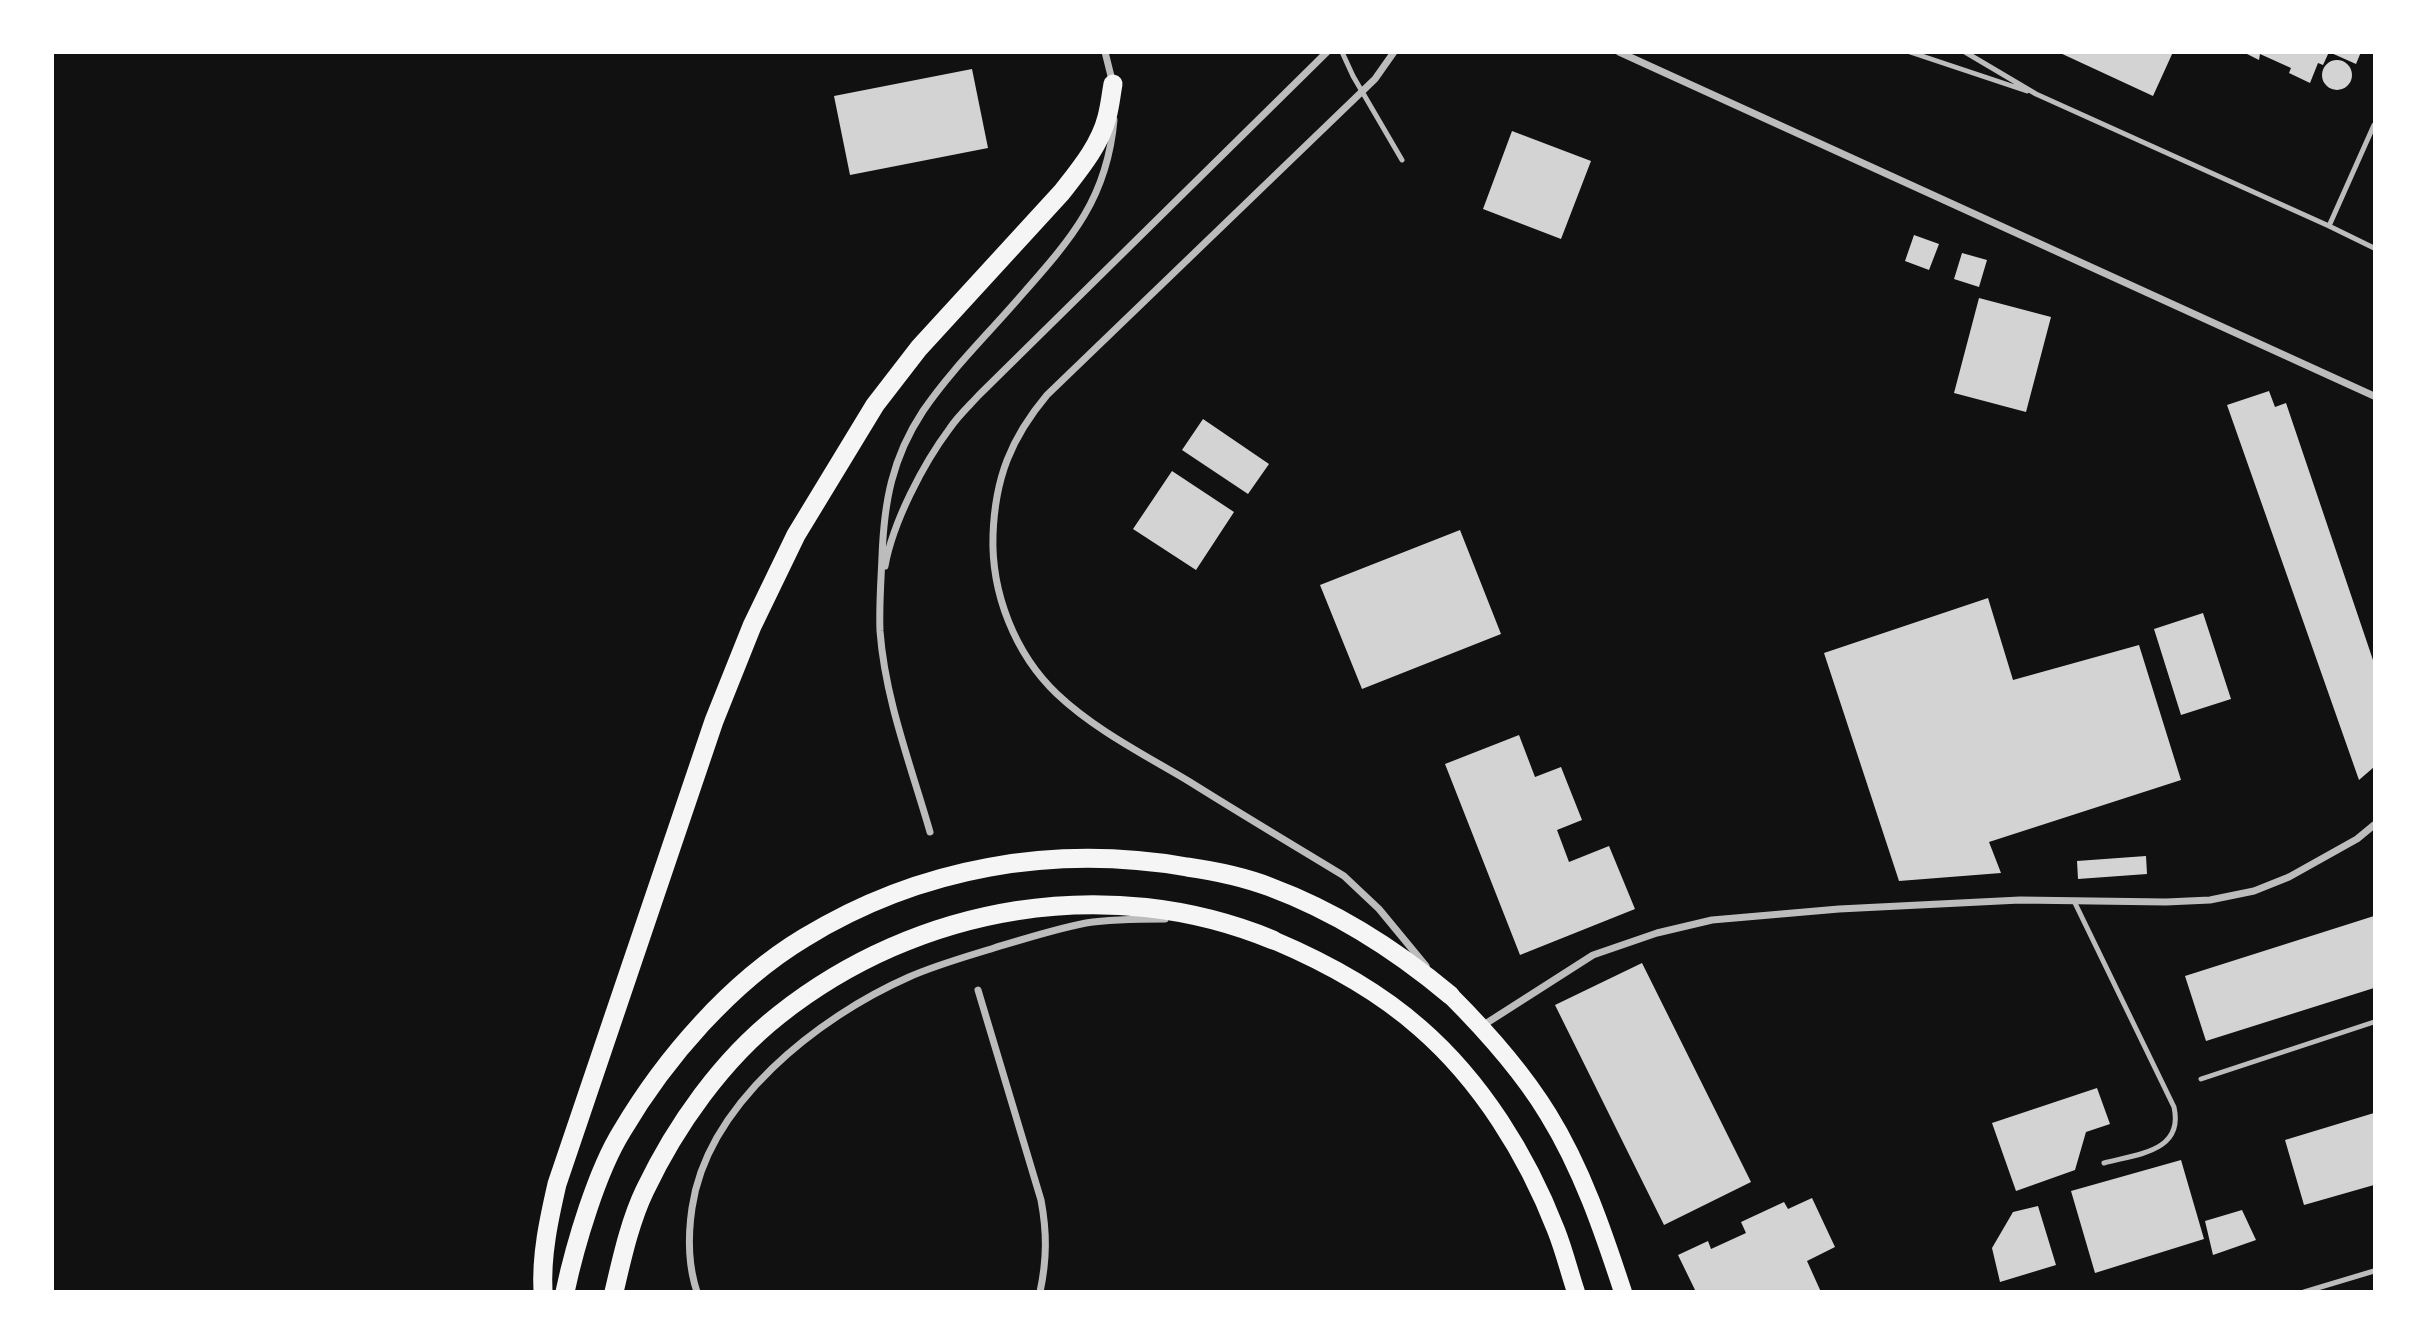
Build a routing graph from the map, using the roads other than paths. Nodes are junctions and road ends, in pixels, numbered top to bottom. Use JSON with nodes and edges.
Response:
{"nodes":[{"id":1,"x":1327,"y":52,"type":"edge"},
{"id":2,"x":1342,"y":52,"type":"edge"},
{"id":3,"x":1394,"y":52,"type":"edge"},
{"id":4,"x":1619,"y":52,"type":"edge"},
{"id":5,"x":1910,"y":52,"type":"edge"},
{"id":6,"x":1965,"y":52,"type":"edge"},
{"id":7,"x":1106,"y":54,"type":"edge"},
{"id":8,"x":1113,"y":84,"type":"junction"},
{"id":9,"x":2036,"y":94,"type":"junction"},
{"id":10,"x":2375,"y":125,"type":"edge"},
{"id":11,"x":1402,"y":160,"type":"dead end"},
{"id":12,"x":2329,"y":226,"type":"junction"},
{"id":13,"x":2375,"y":248,"type":"edge"},
{"id":14,"x":2375,"y":396,"type":"edge"},
{"id":15,"x":880,"y":591,"type":"junction"},
{"id":16,"x":2375,"y":825,"type":"edge"},
{"id":17,"x":930,"y":832,"type":"dead end"},
{"id":18,"x":2074,"y":901,"type":"junction"},
{"id":19,"x":1273,"y":940,"type":"junction"},
{"id":20,"x":978,"y":990,"type":"dead end"},
{"id":21,"x":1450,"y":995,"type":"junction"},
{"id":22,"x":2375,"y":1022,"type":"edge"},
{"id":23,"x":1482,"y":1027,"type":"junction"},
{"id":24,"x":2202,"y":1079,"type":"dead end"},
{"id":25,"x":2104,"y":1163,"type":"dead end"},
{"id":26,"x":2375,"y":1270,"type":"edge"},
{"id":27,"x":543,"y":1292,"type":"edge"},
{"id":28,"x":565,"y":1292,"type":"edge"},
{"id":29,"x":614,"y":1292,"type":"edge"},
{"id":30,"x":697,"y":1292,"type":"edge"},
{"id":31,"x":1040,"y":1292,"type":"edge"},
{"id":32,"x":1576,"y":1292,"type":"edge"},
{"id":33,"x":1623,"y":1292,"type":"edge"},
{"id":34,"x":2304,"y":1292,"type":"edge"}],
"edges":[{"from":1,"to":15,"type":"street"},
{"from":2,"to":11,"type":"lane"},
{"from":3,"to":21,"type":"street"},
{"from":4,"to":14,"type":"street"},
{"from":5,"to":9,"type":"lane"},
{"from":6,"to":9,"type":"lane"},
{"from":7,"to":8,"type":"street"},
{"from":8,"to":15,"type":"street"},
{"from":8,"to":27,"type":"highway"},
{"from":9,"to":12,"type":"lane"},
{"from":10,"to":12,"type":"lane"},
{"from":12,"to":13,"type":"lane"},
{"from":15,"to":17,"type":"street"},
{"from":16,"to":18,"type":"street"},
{"from":18,"to":23,"type":"street"},
{"from":18,"to":25,"type":"lane"},
{"from":19,"to":29,"type":"highway"},
{"from":19,"to":30,"type":"street"},
{"from":19,"to":32,"type":"main road"},
{"from":20,"to":31,"type":"street"},
{"from":21,"to":23,"type":"main road"},
{"from":21,"to":28,"type":"highway"},
{"from":22,"to":24,"type":"lane"},
{"from":23,"to":33,"type":"main road"},
{"from":26,"to":34,"type":"lane"}]}
